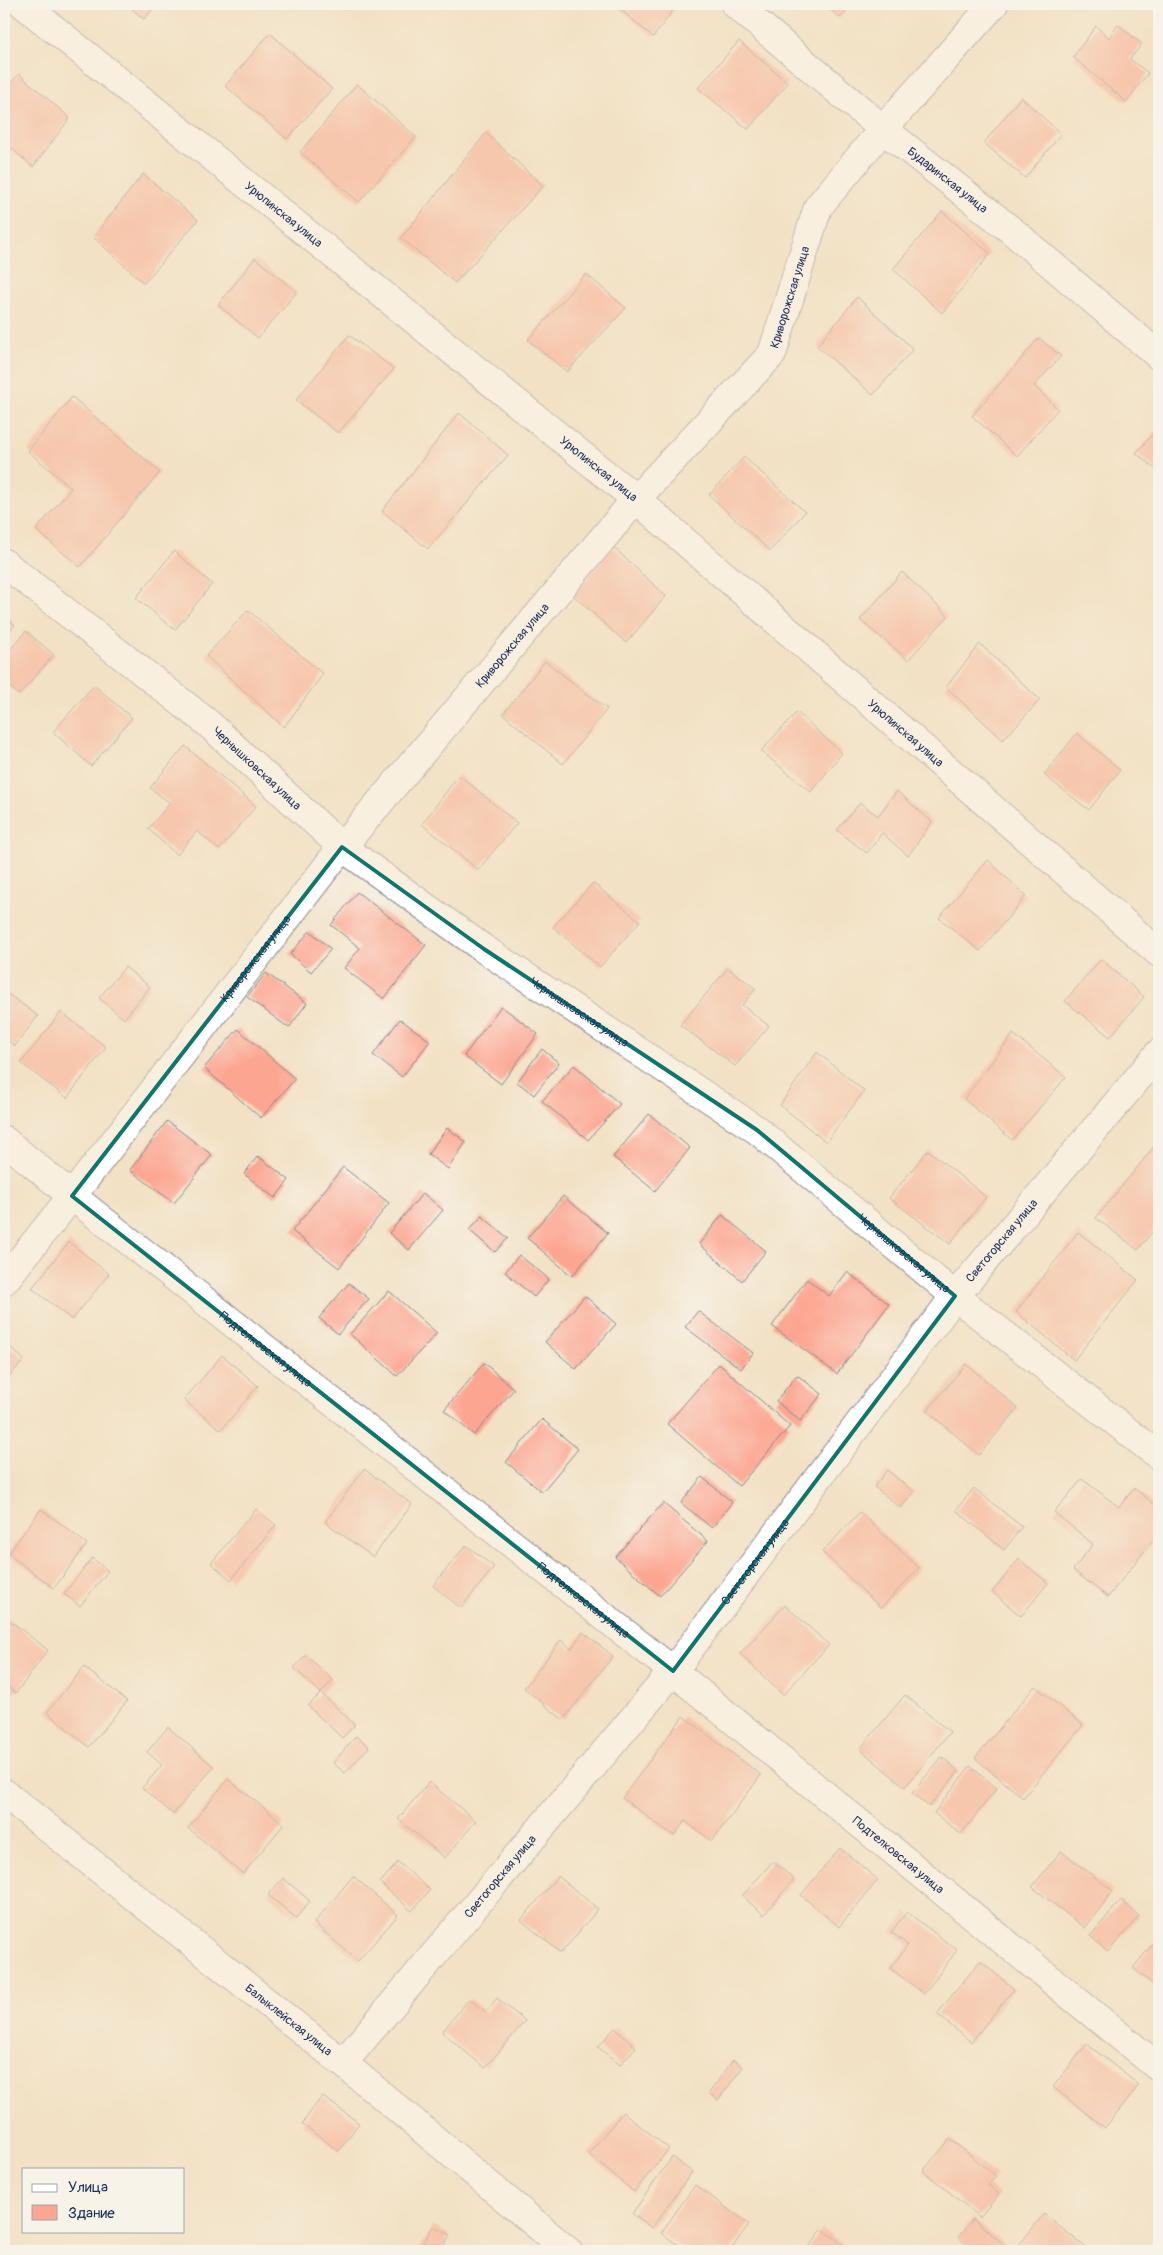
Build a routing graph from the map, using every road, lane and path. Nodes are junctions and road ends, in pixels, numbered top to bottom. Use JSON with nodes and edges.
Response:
{"nodes":[{"id":1,"x":23,"y":4,"type":"edge"},
{"id":2,"x":736,"y":4,"type":"edge"},
{"id":3,"x":994,"y":4,"type":"edge"},
{"id":4,"x":883,"y":129,"type":"junction"},
{"id":5,"x":1159,"y":356,"type":"edge"},
{"id":6,"x":636,"y":499,"type":"junction"},
{"id":7,"x":4,"y":563,"type":"edge"},
{"id":8,"x":342,"y":847,"type":"junction"},
{"id":9,"x":1159,"y":953,"type":"edge"},
{"id":10,"x":1159,"y":1053,"type":"edge"},
{"id":11,"x":4,"y":1140,"type":"edge"},
{"id":12,"x":72,"y":1196,"type":"junction"},
{"id":13,"x":4,"y":1281,"type":"edge"},
{"id":14,"x":955,"y":1296,"type":"junction"},
{"id":15,"x":1159,"y":1456,"type":"edge"},
{"id":16,"x":673,"y":1670,"type":"junction"},
{"id":17,"x":4,"y":1794,"type":"edge"},
{"id":18,"x":342,"y":2063,"type":"junction"},
{"id":19,"x":1159,"y":2068,"type":"edge"},
{"id":20,"x":568,"y":2251,"type":"edge"}],
"edges":[{"from":1,"to":6,"type":"street","name":"Урюпинская улица"},
{"from":2,"to":4,"type":"street","name":"Бударинская улица"},
{"from":3,"to":4,"type":"street","name":"Криворожская улица"},
{"from":4,"to":5,"type":"street","name":"Бударинская улица"},
{"from":4,"to":6,"type":"street","name":"Криворожская улица"},
{"from":6,"to":8,"type":"street","name":"Криворожская улица"},
{"from":6,"to":9,"type":"street","name":"Урюпинская улица"},
{"from":7,"to":8,"type":"street","name":"Чернышковская улица"},
{"from":8,"to":12,"type":"street","name":"Криворожская улица"},
{"from":8,"to":14,"type":"street","name":"Чернышковская улица"},
{"from":10,"to":14,"type":"street","name":"Светогорская улица"},
{"from":11,"to":12,"type":"street","name":"Подтелковская улица"},
{"from":12,"to":13,"type":"street","name":"Криворожская улица"},
{"from":12,"to":16,"type":"street","name":"Подтелковская улица"},
{"from":14,"to":15,"type":"street","name":"Чернышковская улица"},
{"from":14,"to":16,"type":"street","name":"Светогорская улица"},
{"from":16,"to":18,"type":"street","name":"Светогорская улица"},
{"from":16,"to":19,"type":"street","name":"Подтелковская улица"},
{"from":17,"to":18,"type":"street","name":"Балыклейская улица"},
{"from":18,"to":20,"type":"street","name":"Балыклейская улица"}]}
